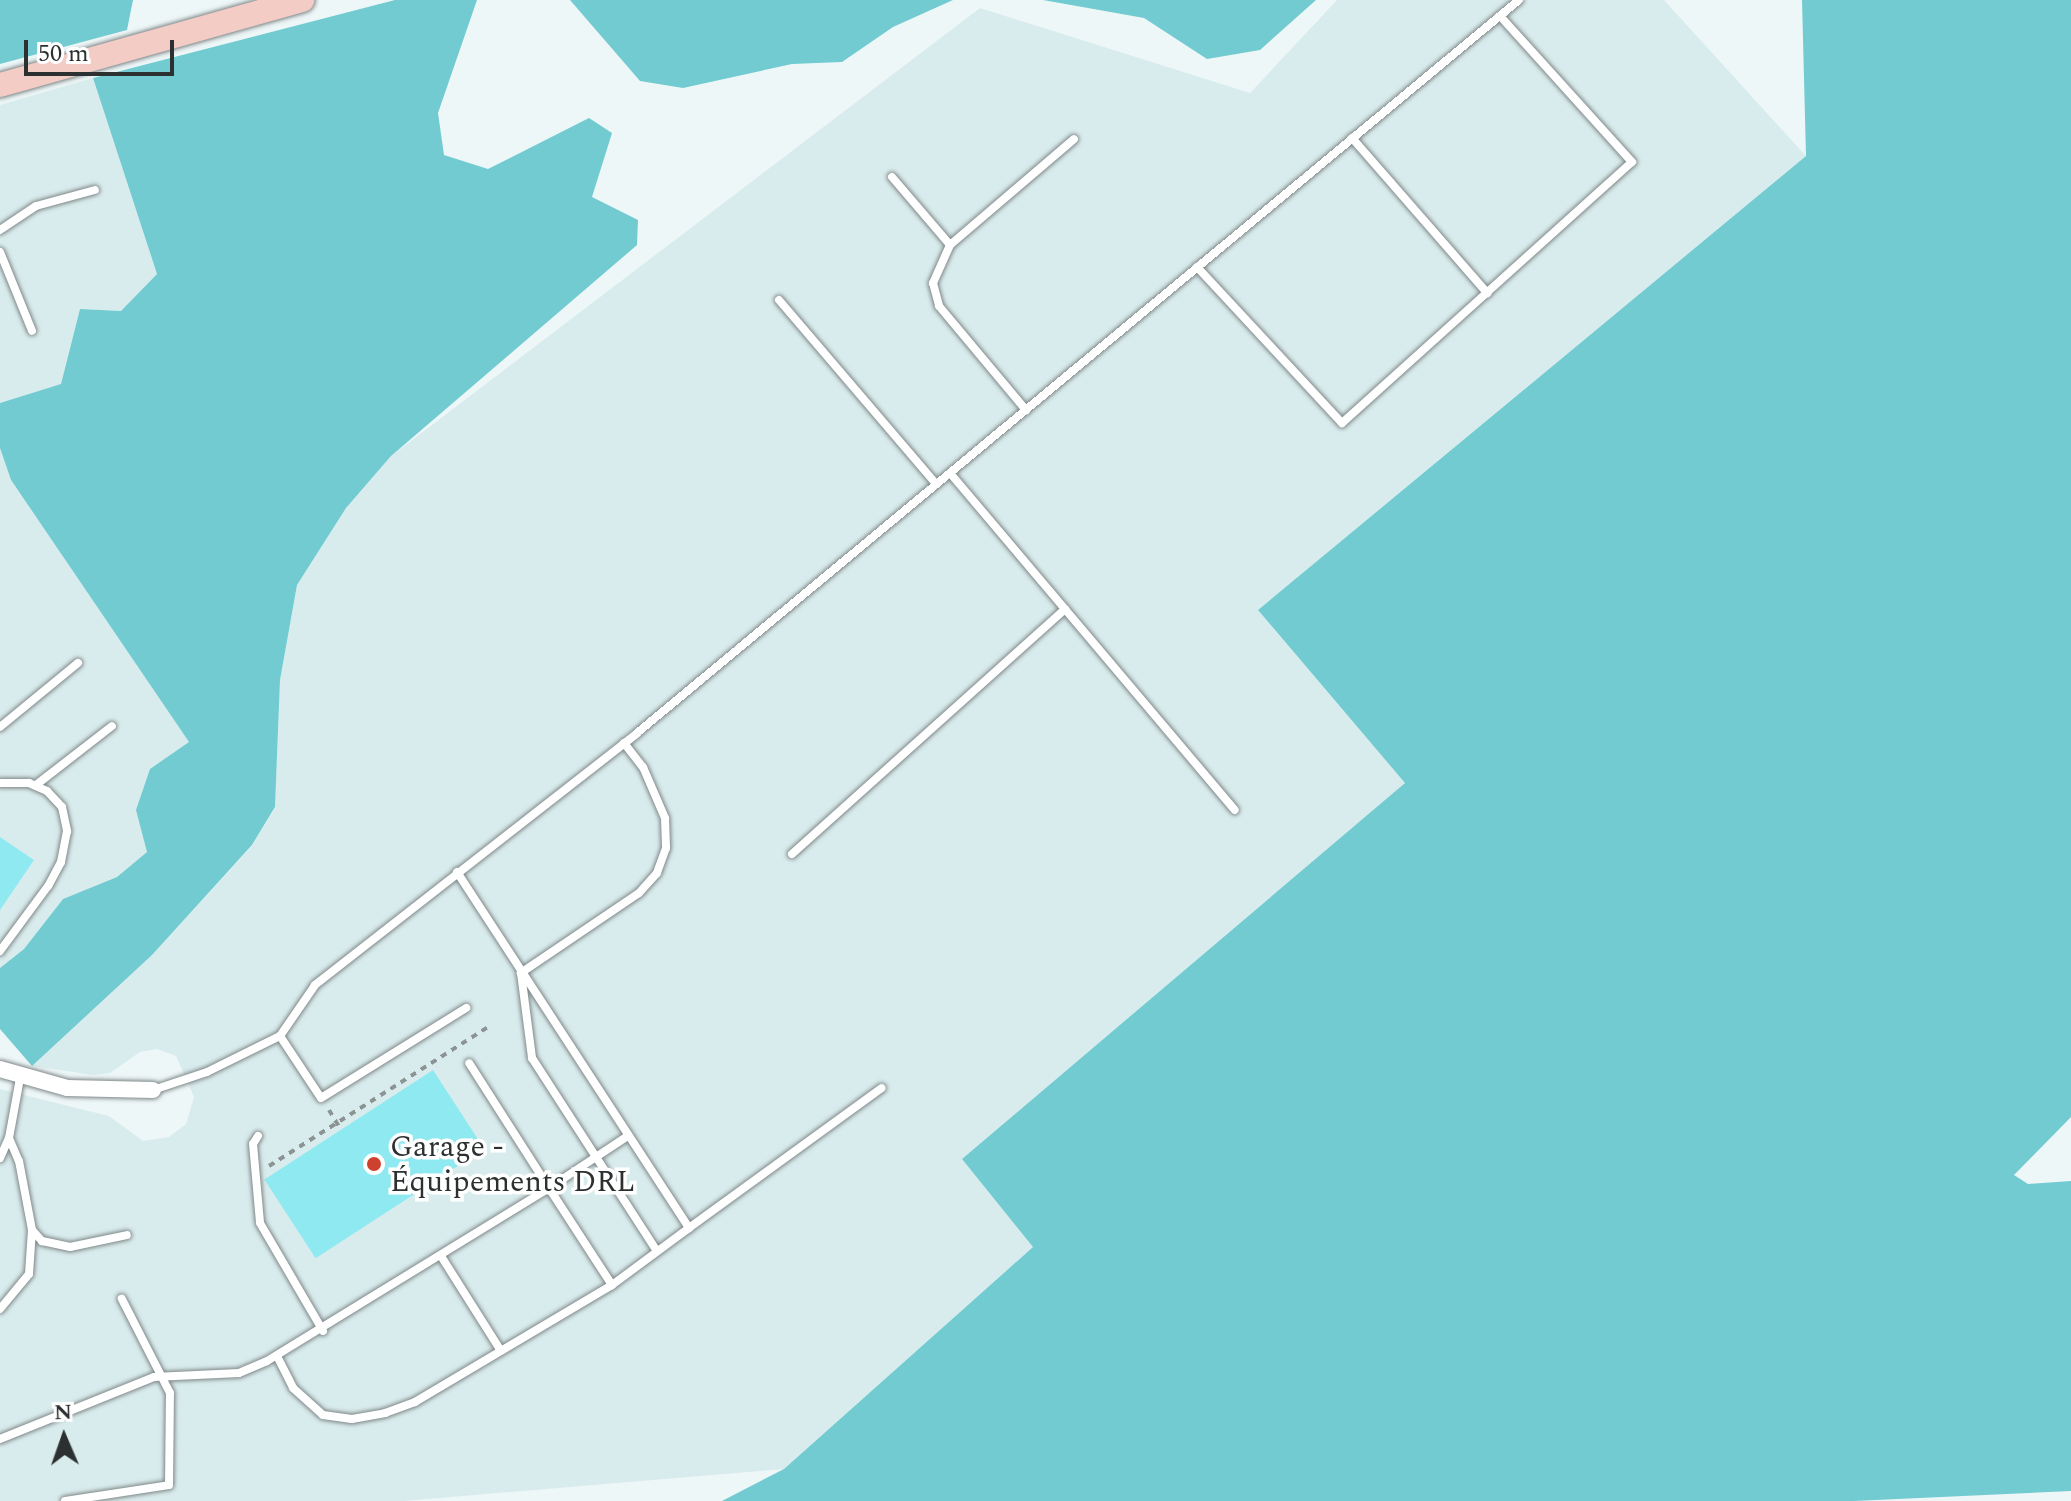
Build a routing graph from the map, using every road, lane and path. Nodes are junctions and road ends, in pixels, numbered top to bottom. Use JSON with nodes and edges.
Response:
{"nodes":[{"id":1,"x":302,"y":0,"type":"edge"},
{"id":2,"x":1519,"y":0,"type":"edge"},
{"id":3,"x":1500,"y":16,"type":"junction"},
{"id":4,"x":0,"y":85,"type":"edge"},
{"id":5,"x":1352,"y":138,"type":"junction"},
{"id":6,"x":1074,"y":139,"type":"dead end"},
{"id":7,"x":892,"y":177,"type":"dead end"},
{"id":8,"x":95,"y":190,"type":"dead end"},
{"id":9,"x":0,"y":230,"type":"edge"},
{"id":10,"x":950,"y":245,"type":"junction"},
{"id":11,"x":0,"y":252,"type":"edge"},
{"id":12,"x":1197,"y":267,"type":"junction"},
{"id":13,"x":1487,"y":293,"type":"junction"},
{"id":14,"x":779,"y":300,"type":"dead end"},
{"id":15,"x":32,"y":331,"type":"dead end"},
{"id":16,"x":1026,"y":410,"type":"junction"},
{"id":17,"x":950,"y":473,"type":"junction"},
{"id":18,"x":936,"y":484,"type":"junction"},
{"id":19,"x":1065,"y":609,"type":"junction"},
{"id":20,"x":78,"y":663,"type":"dead end"},
{"id":21,"x":112,"y":726,"type":"dead end"},
{"id":22,"x":0,"y":727,"type":"edge"},
{"id":23,"x":624,"y":743,"type":"junction"},
{"id":24,"x":0,"y":783,"type":"edge"},
{"id":25,"x":36,"y":785,"type":"junction"},
{"id":26,"x":1235,"y":810,"type":"dead end"},
{"id":27,"x":792,"y":854,"type":"dead end"},
{"id":28,"x":457,"y":872,"type":"junction"},
{"id":29,"x":0,"y":951,"type":"edge"},
{"id":30,"x":521,"y":973,"type":"junction"},
{"id":31,"x":466,"y":1008,"type":"dead end"},
{"id":32,"x":490,"y":1026,"type":"dead end"},
{"id":33,"x":280,"y":1036,"type":"junction"},
{"id":34,"x":469,"y":1063,"type":"dead end"},
{"id":35,"x":0,"y":1069,"type":"edge"},
{"id":36,"x":20,"y":1078,"type":"junction"},
{"id":37,"x":882,"y":1088,"type":"dead end"},
{"id":38,"x":153,"y":1090,"type":"joint"},
{"id":39,"x":338,"y":1122,"type":"junction"},
{"id":40,"x":341,"y":1130,"type":"dead end"},
{"id":41,"x":258,"y":1136,"type":"dead end"},
{"id":42,"x":628,"y":1136,"type":"junction"},
{"id":43,"x":9,"y":1138,"type":"junction"},
{"id":44,"x":596,"y":1157,"type":"junction"},
{"id":45,"x":0,"y":1158,"type":"edge"},
{"id":46,"x":265,"y":1169,"type":"dead end"},
{"id":47,"x":549,"y":1188,"type":"junction"},
{"id":48,"x":689,"y":1228,"type":"junction"},
{"id":49,"x":32,"y":1230,"type":"junction"},
{"id":50,"x":127,"y":1235,"type":"dead end"},
{"id":51,"x":657,"y":1251,"type":"junction"},
{"id":52,"x":441,"y":1256,"type":"junction"},
{"id":53,"x":612,"y":1285,"type":"junction"},
{"id":54,"x":122,"y":1299,"type":"dead end"},
{"id":55,"x":0,"y":1309,"type":"edge"},
{"id":56,"x":323,"y":1331,"type":"junction"},
{"id":57,"x":501,"y":1351,"type":"junction"},
{"id":58,"x":277,"y":1356,"type":"junction"},
{"id":59,"x":165,"y":1376,"type":"junction"},
{"id":60,"x":0,"y":1439,"type":"edge"},
{"id":61,"x":65,"y":1501,"type":"edge"}],
"edges":[{"from":1,"to":4,"type":"main road"},
{"from":2,"to":3,"type":"lane"},
{"from":3,"to":5,"type":"lane"},
{"from":3,"to":13,"type":"lane"},
{"from":5,"to":12,"type":"lane"},
{"from":5,"to":13,"type":"lane"},
{"from":6,"to":10,"type":"lane"},
{"from":7,"to":10,"type":"lane"},
{"from":8,"to":9,"type":"lane"},
{"from":10,"to":16,"type":"lane"},
{"from":11,"to":15,"type":"lane"},
{"from":12,"to":13,"type":"lane"},
{"from":12,"to":16,"type":"lane"},
{"from":14,"to":18,"type":"lane"},
{"from":16,"to":17,"type":"lane"},
{"from":17,"to":18,"type":"lane"},
{"from":17,"to":19,"type":"lane"},
{"from":18,"to":23,"type":"lane"},
{"from":19,"to":26,"type":"lane"},
{"from":19,"to":27,"type":"lane"},
{"from":20,"to":22,"type":"lane"},
{"from":21,"to":25,"type":"lane"},
{"from":23,"to":28,"type":"lane"},
{"from":23,"to":30,"type":"lane"},
{"from":24,"to":25,"type":"lane"},
{"from":25,"to":29,"type":"lane"},
{"from":28,"to":30,"type":"lane"},
{"from":28,"to":33,"type":"lane"},
{"from":30,"to":42,"type":"lane"},
{"from":30,"to":44,"type":"lane"},
{"from":31,"to":33,"type":"lane"},
{"from":32,"to":39,"type":"path"},
{"from":33,"to":38,"type":"lane"},
{"from":34,"to":47,"type":"lane"},
{"from":35,"to":36,"type":"street"},
{"from":36,"to":38,"type":"street"},
{"from":36,"to":43,"type":"lane"},
{"from":37,"to":48,"type":"lane"},
{"from":39,"to":40,"type":"path"},
{"from":39,"to":46,"type":"path"},
{"from":41,"to":56,"type":"lane"},
{"from":42,"to":44,"type":"lane"},
{"from":42,"to":48,"type":"lane"},
{"from":43,"to":45,"type":"lane"},
{"from":43,"to":49,"type":"lane"},
{"from":44,"to":47,"type":"lane"},
{"from":44,"to":51,"type":"lane"},
{"from":47,"to":52,"type":"lane"},
{"from":47,"to":53,"type":"lane"},
{"from":48,"to":51,"type":"lane"},
{"from":49,"to":50,"type":"lane"},
{"from":49,"to":55,"type":"lane"},
{"from":51,"to":53,"type":"lane"},
{"from":52,"to":56,"type":"lane"},
{"from":52,"to":57,"type":"lane"},
{"from":53,"to":57,"type":"lane"},
{"from":54,"to":59,"type":"lane"},
{"from":56,"to":58,"type":"lane"},
{"from":57,"to":58,"type":"lane"},
{"from":58,"to":59,"type":"lane"},
{"from":59,"to":60,"type":"lane"},
{"from":59,"to":61,"type":"lane"}]}
